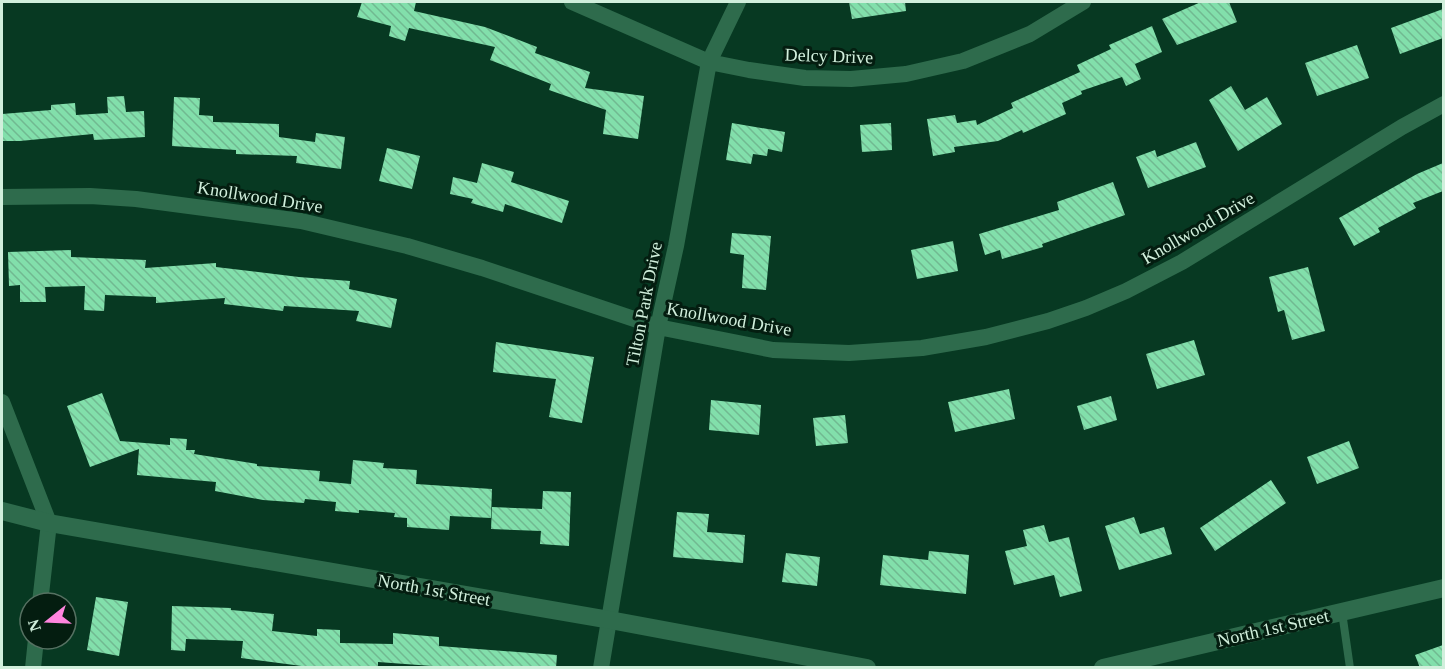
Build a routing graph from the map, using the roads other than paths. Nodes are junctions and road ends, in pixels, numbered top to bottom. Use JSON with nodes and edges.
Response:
{"nodes":[{"id":1,"x":572,"y":2,"type":"edge"},
{"id":2,"x":738,"y":2,"type":"edge"},
{"id":3,"x":1083,"y":2,"type":"edge"},
{"id":4,"x":709,"y":62,"type":"junction"},
{"id":5,"x":1443,"y":104,"type":"edge"},
{"id":6,"x":2,"y":197,"type":"edge"},
{"id":7,"x":658,"y":327,"type":"junction"},
{"id":8,"x":2,"y":402,"type":"edge"},
{"id":9,"x":2,"y":511,"type":"edge"},
{"id":10,"x":50,"y":524,"type":"junction"},
{"id":11,"x":1443,"y":588,"type":"edge"},
{"id":12,"x":42,"y":591,"type":"edge"},
{"id":13,"x":1342,"y":612,"type":"junction"},
{"id":14,"x":609,"y":620,"type":"junction"},
{"id":15,"x":35,"y":651,"type":"edge"},
{"id":16,"x":33,"y":668,"type":"edge"},
{"id":17,"x":601,"y":668,"type":"edge"},
{"id":18,"x":867,"y":668,"type":"edge"},
{"id":19,"x":1103,"y":668,"type":"edge"},
{"id":20,"x":1350,"y":668,"type":"edge"}],
"edges":[{"from":1,"to":4,"type":"street","name":"Delcy Drive"},
{"from":2,"to":4,"type":"street","name":"Tilton Park Drive"},
{"from":3,"to":4,"type":"street","name":"Delcy Drive"},
{"from":4,"to":7,"type":"street","name":"Tilton Park Drive"},
{"from":5,"to":7,"type":"street","name":"Knollwood Drive"},
{"from":6,"to":7,"type":"street","name":"Knollwood Drive"},
{"from":7,"to":14,"type":"street","name":"Tilton Park Drive"},
{"from":8,"to":10,"type":"street"},
{"from":9,"to":10,"type":"street","name":"North 1st Street"},
{"from":10,"to":12,"type":"street"},
{"from":10,"to":14,"type":"street","name":"North 1st Street"},
{"from":11,"to":13,"type":"street","name":"North 1st Street"},
{"from":13,"to":19,"type":"street","name":"North 1st Street"},
{"from":13,"to":20,"type":"lane"},
{"from":14,"to":17,"type":"street","name":"Tilton Park Drive"},
{"from":14,"to":18,"type":"street","name":"North 1st Street"},
{"from":15,"to":16,"type":"street"}]}
